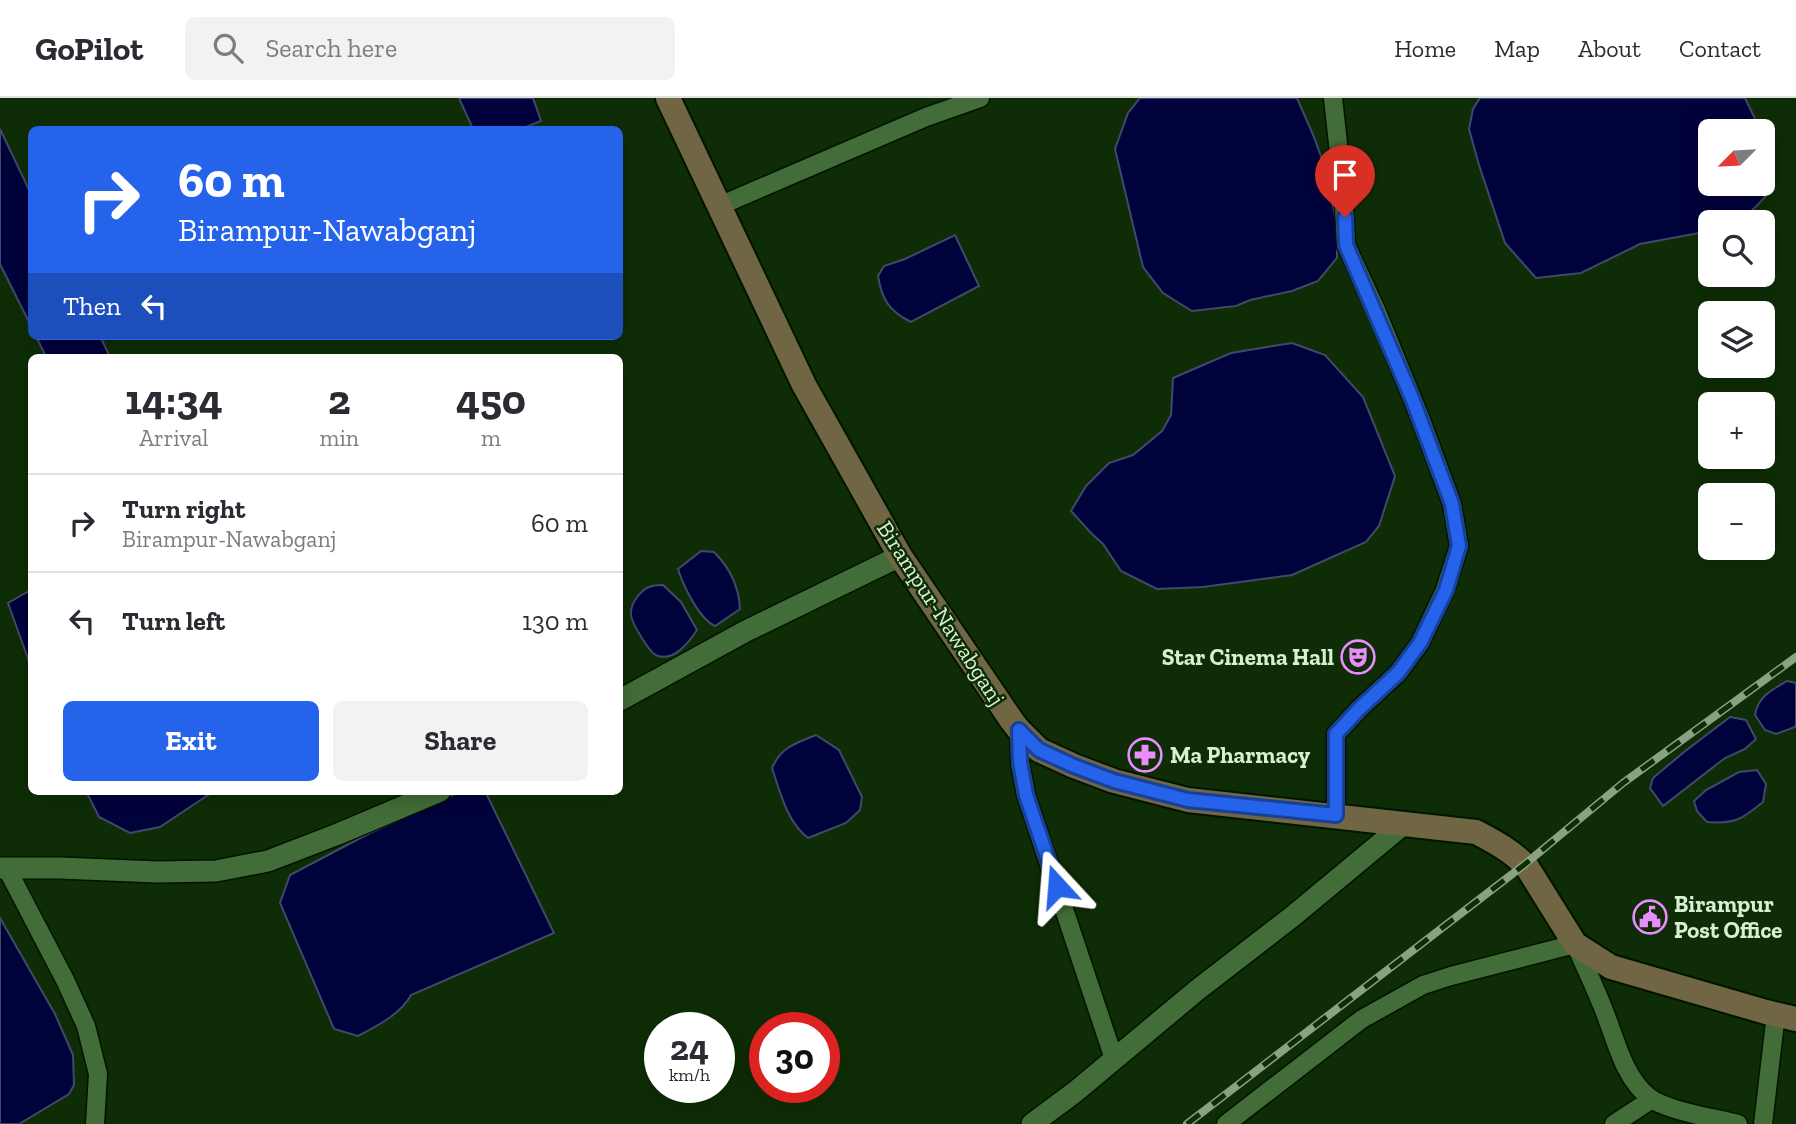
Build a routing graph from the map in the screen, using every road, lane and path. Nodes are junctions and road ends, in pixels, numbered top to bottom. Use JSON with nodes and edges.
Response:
{"nodes":[{"id":1,"x":667,"y":98,"type":"edge"},
{"id":2,"x":981,"y":98,"type":"edge"},
{"id":3,"x":1333,"y":98,"type":"edge"},
{"id":4,"x":719,"y":206,"type":"junction"},
{"id":5,"x":900,"y":556,"type":"junction"},
{"id":6,"x":623,"y":699,"type":"edge"},
{"id":7,"x":1019,"y":730,"type":"junction"},
{"id":8,"x":431,"y":795,"type":"edge"},
{"id":9,"x":1336,"y":815,"type":"junction"},
{"id":10,"x":1405,"y":824,"type":"junction"},
{"id":11,"x":3,"y":868,"type":"edge"},
{"id":12,"x":1575,"y":944,"type":"junction"},
{"id":13,"x":1786,"y":1017,"type":"edge"},
{"id":14,"x":1114,"y":1059,"type":"junction"},
{"id":15,"x":1652,"y":1099,"type":"junction"},
{"id":16,"x":95,"y":1124,"type":"edge"},
{"id":17,"x":1032,"y":1124,"type":"edge"},
{"id":18,"x":1226,"y":1124,"type":"edge"},
{"id":19,"x":1614,"y":1124,"type":"edge"},
{"id":20,"x":1738,"y":1124,"type":"edge"},
{"id":21,"x":1763,"y":1124,"type":"edge"}],
"edges":[{"from":1,"to":4,"type":"main road","name":"Birampur-Nawabganj"},
{"from":2,"to":4,"type":"street"},
{"from":3,"to":9,"type":"street"},
{"from":4,"to":5,"type":"main road","name":"Birampur-Nawabganj"},
{"from":5,"to":6,"type":"street"},
{"from":5,"to":7,"type":"main road","name":"Birampur-Nawabganj"},
{"from":7,"to":9,"type":"main road","name":"Birampur-Nawabganj"},
{"from":7,"to":14,"type":"street"},
{"from":8,"to":11,"type":"street"},
{"from":9,"to":10,"type":"main road","name":"Birampur-Nawabganj"},
{"from":10,"to":12,"type":"main road","name":"Birampur-Nawabganj"},
{"from":10,"to":14,"type":"street"},
{"from":11,"to":16,"type":"street"},
{"from":12,"to":13,"type":"main road","name":"Birampur-Nawabganj"},
{"from":12,"to":15,"type":"street"},
{"from":12,"to":18,"type":"street"},
{"from":13,"to":21,"type":"street"},
{"from":14,"to":17,"type":"street"},
{"from":15,"to":19,"type":"street"},
{"from":15,"to":20,"type":"street"}]}
